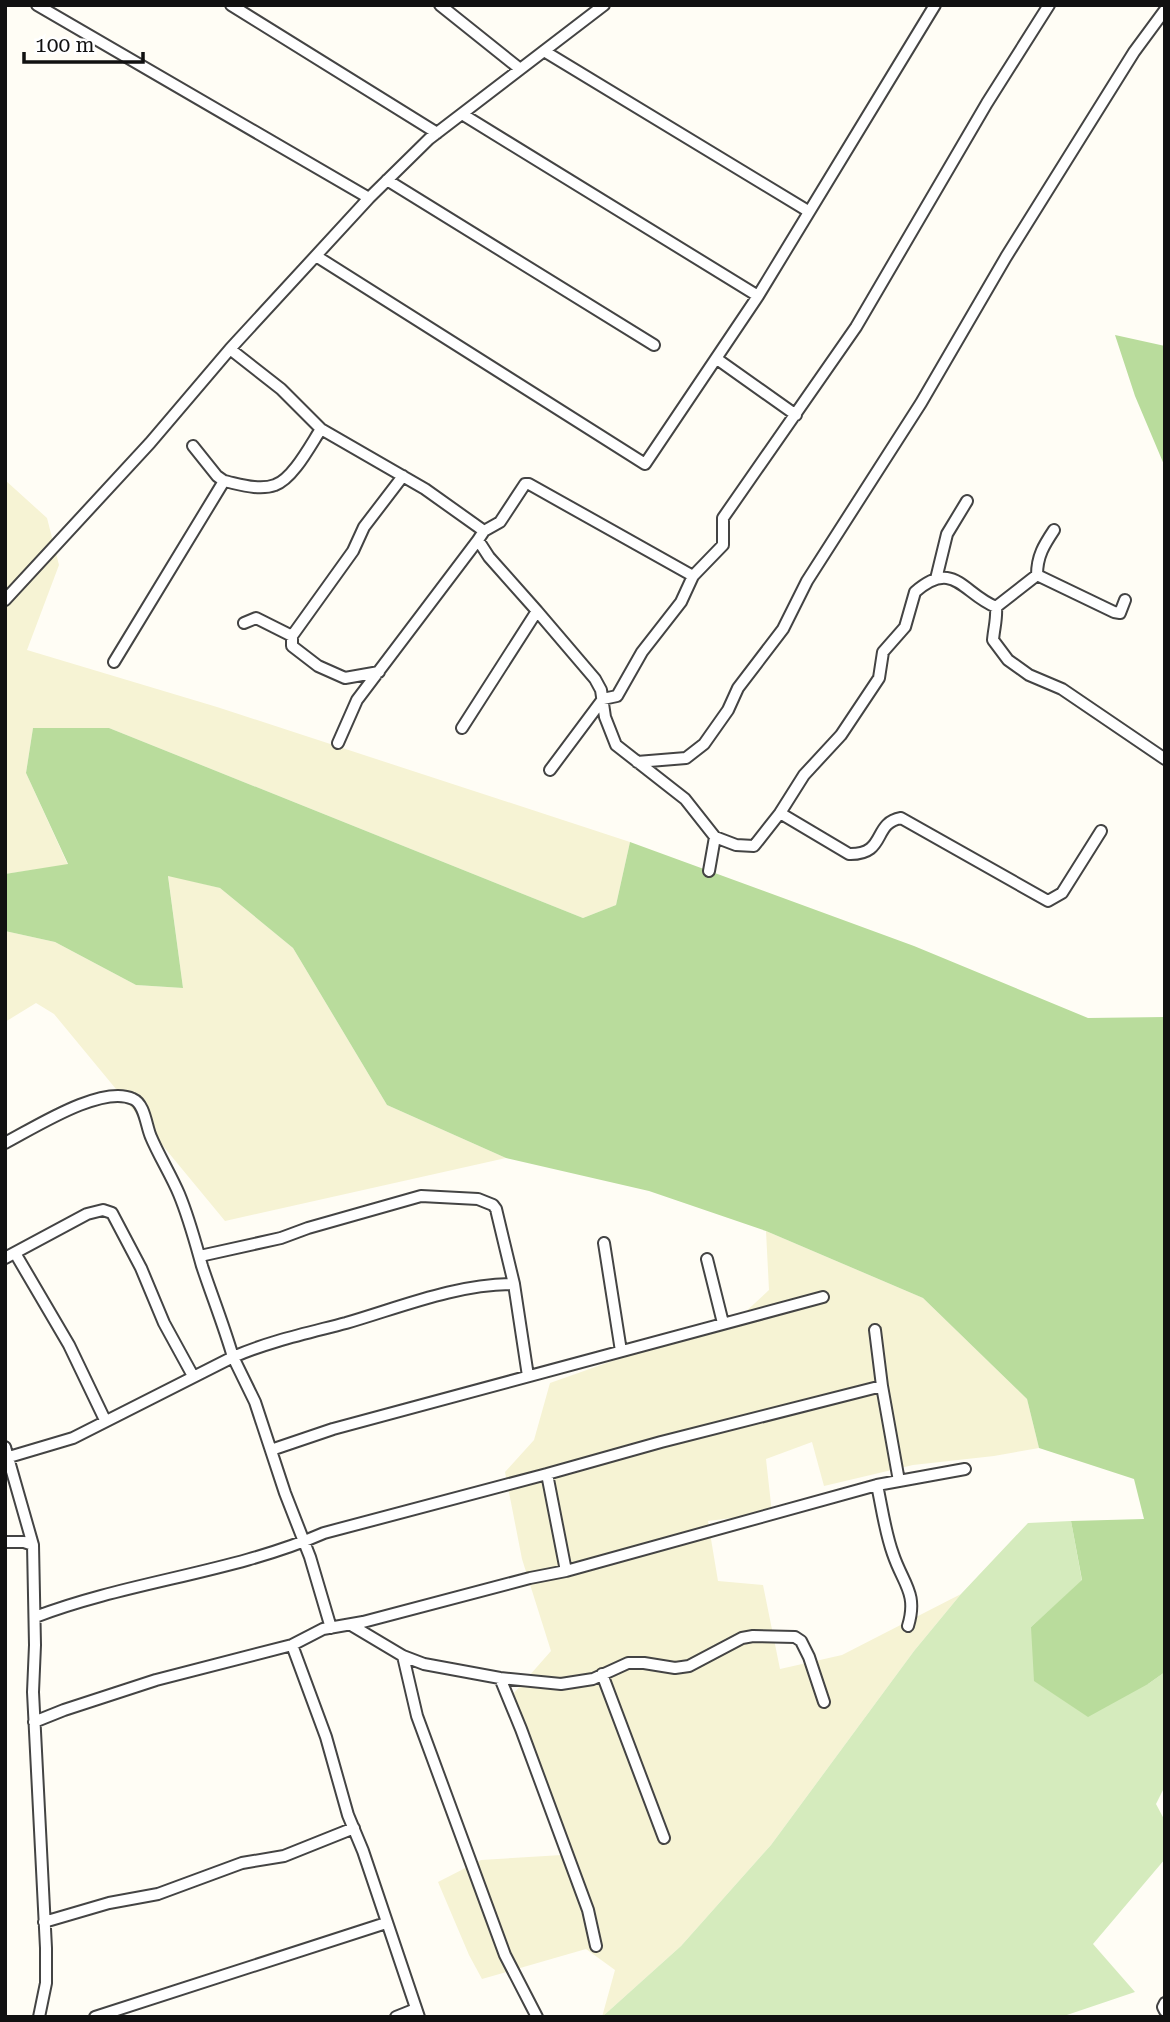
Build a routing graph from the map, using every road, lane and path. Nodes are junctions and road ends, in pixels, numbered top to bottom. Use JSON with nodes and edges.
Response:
{"nodes":[{"id":1,"x":37,"y":5,"type":"edge"},
{"id":2,"x":231,"y":5,"type":"edge"},
{"id":3,"x":440,"y":5,"type":"edge"},
{"id":4,"x":935,"y":5,"type":"edge"},
{"id":5,"x":1049,"y":5,"type":"edge"},
{"id":6,"x":598,"y":7,"type":"edge"},
{"id":7,"x":1165,"y":10,"type":"edge"},
{"id":8,"x":544,"y":51,"type":"junction"},
{"id":9,"x":520,"y":69,"type":"junction"},
{"id":10,"x":462,"y":114,"type":"junction"},
{"id":11,"x":437,"y":133,"type":"junction"},
{"id":12,"x":387,"y":180,"type":"junction"},
{"id":13,"x":369,"y":198,"type":"junction"},
{"id":14,"x":808,"y":211,"type":"junction"},
{"id":15,"x":316,"y":256,"type":"junction"},
{"id":16,"x":758,"y":296,"type":"junction"},
{"id":17,"x":654,"y":345,"type":"dead end"},
{"id":18,"x":230,"y":349,"type":"junction"},
{"id":19,"x":717,"y":359,"type":"junction"},
{"id":20,"x":796,"y":415,"type":"junction"},
{"id":21,"x":321,"y":429,"type":"junction"},
{"id":22,"x":192,"y":446,"type":"dead end"},
{"id":23,"x":403,"y":476,"type":"junction"},
{"id":24,"x":224,"y":481,"type":"junction"},
{"id":25,"x":967,"y":501,"type":"dead end"},
{"id":26,"x":1054,"y":530,"type":"dead end"},
{"id":27,"x":481,"y":536,"type":"junction"},
{"id":28,"x":1037,"y":575,"type":"junction"},
{"id":29,"x":693,"y":576,"type":"junction"},
{"id":30,"x":936,"y":579,"type":"junction"},
{"id":31,"x":5,"y":600,"type":"edge"},
{"id":32,"x":1125,"y":600,"type":"dead end"},
{"id":33,"x":996,"y":607,"type":"junction"},
{"id":34,"x":537,"y":611,"type":"junction"},
{"id":35,"x":244,"y":623,"type":"dead end"},
{"id":36,"x":292,"y":636,"type":"junction"},
{"id":37,"x":114,"y":662,"type":"dead end"},
{"id":38,"x":379,"y":673,"type":"junction"},
{"id":39,"x":603,"y":699,"type":"junction"},
{"id":40,"x":462,"y":729,"type":"dead end"},
{"id":41,"x":338,"y":743,"type":"dead end"},
{"id":42,"x":1165,"y":759,"type":"edge"},
{"id":43,"x":637,"y":762,"type":"junction"},
{"id":44,"x":550,"y":770,"type":"dead end"},
{"id":45,"x":780,"y":813,"type":"junction"},
{"id":46,"x":1101,"y":831,"type":"dead end"},
{"id":47,"x":715,"y":837,"type":"junction"},
{"id":48,"x":709,"y":871,"type":"dead end"},
{"id":49,"x":5,"y":1143,"type":"edge"},
{"id":50,"x":604,"y":1242,"type":"dead end"},
{"id":51,"x":10,"y":1256,"type":"edge"},
{"id":52,"x":200,"y":1256,"type":"junction"},
{"id":53,"x":707,"y":1259,"type":"dead end"},
{"id":54,"x":514,"y":1284,"type":"junction"},
{"id":55,"x":823,"y":1297,"type":"dead end"},
{"id":56,"x":723,"y":1323,"type":"junction"},
{"id":57,"x":875,"y":1330,"type":"dead end"},
{"id":58,"x":621,"y":1351,"type":"junction"},
{"id":59,"x":233,"y":1357,"type":"junction"},
{"id":60,"x":193,"y":1376,"type":"junction"},
{"id":61,"x":527,"y":1376,"type":"junction"},
{"id":62,"x":882,"y":1386,"type":"junction"},
{"id":63,"x":105,"y":1420,"type":"junction"},
{"id":64,"x":271,"y":1450,"type":"junction"},
{"id":65,"x":7,"y":1452,"type":"edge"},
{"id":66,"x":965,"y":1469,"type":"dead end"},
{"id":67,"x":547,"y":1475,"type":"junction"},
{"id":68,"x":899,"y":1481,"type":"junction"},
{"id":69,"x":877,"y":1485,"type":"junction"},
{"id":70,"x":5,"y":1542,"type":"edge"},
{"id":71,"x":305,"y":1542,"type":"junction"},
{"id":72,"x":33,"y":1545,"type":"junction"},
{"id":73,"x":566,"y":1571,"type":"junction"},
{"id":74,"x":35,"y":1617,"type":"junction"},
{"id":75,"x":351,"y":1625,"type":"junction"},
{"id":76,"x":908,"y":1626,"type":"dead end"},
{"id":77,"x":331,"y":1628,"type":"junction"},
{"id":78,"x":292,"y":1645,"type":"junction"},
{"id":79,"x":402,"y":1656,"type":"junction"},
{"id":80,"x":602,"y":1674,"type":"junction"},
{"id":81,"x":500,"y":1678,"type":"junction"},
{"id":82,"x":824,"y":1702,"type":"dead end"},
{"id":83,"x":34,"y":1722,"type":"junction"},
{"id":84,"x":354,"y":1828,"type":"junction"},
{"id":85,"x":664,"y":1838,"type":"dead end"},
{"id":86,"x":44,"y":1922,"type":"junction"},
{"id":87,"x":386,"y":1923,"type":"junction"},
{"id":88,"x":596,"y":1946,"type":"dead end"},
{"id":89,"x":1165,"y":2003,"type":"edge"},
{"id":90,"x":1165,"y":2011,"type":"edge"},
{"id":91,"x":417,"y":2013,"type":"edge"},
{"id":92,"x":39,"y":2017,"type":"edge"},
{"id":93,"x":95,"y":2017,"type":"edge"},
{"id":94,"x":396,"y":2017,"type":"edge"},
{"id":95,"x":537,"y":2017,"type":"edge"}],
"edges":[{"from":1,"to":13,"type":"street"},
{"from":2,"to":11,"type":"street"},
{"from":3,"to":9,"type":"street"},
{"from":4,"to":14,"type":"street"},
{"from":5,"to":20,"type":"street"},
{"from":6,"to":8,"type":"street"},
{"from":7,"to":43,"type":"street"},
{"from":8,"to":9,"type":"street"},
{"from":8,"to":14,"type":"street"},
{"from":9,"to":10,"type":"street"},
{"from":10,"to":11,"type":"street"},
{"from":10,"to":16,"type":"street"},
{"from":11,"to":12,"type":"street"},
{"from":12,"to":13,"type":"street"},
{"from":12,"to":17,"type":"street"},
{"from":13,"to":15,"type":"street"},
{"from":14,"to":16,"type":"street"},
{"from":15,"to":18,"type":"street"},
{"from":15,"to":19,"type":"street"},
{"from":16,"to":19,"type":"street"},
{"from":18,"to":21,"type":"street"},
{"from":18,"to":31,"type":"street"},
{"from":19,"to":20,"type":"street"},
{"from":20,"to":29,"type":"street"},
{"from":21,"to":23,"type":"street"},
{"from":21,"to":24,"type":"street"},
{"from":22,"to":24,"type":"street"},
{"from":23,"to":27,"type":"street"},
{"from":23,"to":36,"type":"street"},
{"from":24,"to":37,"type":"street"},
{"from":25,"to":30,"type":"street"},
{"from":26,"to":28,"type":"street"},
{"from":27,"to":29,"type":"street"},
{"from":27,"to":34,"type":"street"},
{"from":27,"to":38,"type":"street"},
{"from":28,"to":32,"type":"street"},
{"from":28,"to":33,"type":"street"},
{"from":29,"to":39,"type":"street"},
{"from":30,"to":33,"type":"street"},
{"from":30,"to":45,"type":"street"},
{"from":33,"to":42,"type":"street"},
{"from":34,"to":39,"type":"street"},
{"from":34,"to":40,"type":"street"},
{"from":35,"to":36,"type":"street"},
{"from":36,"to":38,"type":"street"},
{"from":38,"to":41,"type":"street"},
{"from":39,"to":43,"type":"street"},
{"from":39,"to":44,"type":"street"},
{"from":43,"to":47,"type":"street"},
{"from":45,"to":46,"type":"street"},
{"from":45,"to":47,"type":"street"},
{"from":47,"to":48,"type":"street"},
{"from":49,"to":52,"type":"street"},
{"from":50,"to":58,"type":"street"},
{"from":51,"to":60,"type":"street"},
{"from":51,"to":63,"type":"street"},
{"from":52,"to":54,"type":"street"},
{"from":52,"to":59,"type":"street"},
{"from":53,"to":56,"type":"street"},
{"from":54,"to":59,"type":"street"},
{"from":54,"to":61,"type":"street"},
{"from":55,"to":56,"type":"street"},
{"from":56,"to":58,"type":"street"},
{"from":57,"to":62,"type":"street"},
{"from":58,"to":61,"type":"street"},
{"from":59,"to":60,"type":"street"},
{"from":59,"to":64,"type":"street"},
{"from":60,"to":63,"type":"street"},
{"from":61,"to":64,"type":"street"},
{"from":62,"to":67,"type":"street"},
{"from":62,"to":68,"type":"street"},
{"from":63,"to":65,"type":"street"},
{"from":64,"to":71,"type":"street"},
{"from":65,"to":72,"type":"street"},
{"from":66,"to":68,"type":"street"},
{"from":67,"to":71,"type":"street"},
{"from":67,"to":73,"type":"street"},
{"from":68,"to":69,"type":"street"},
{"from":69,"to":73,"type":"street"},
{"from":69,"to":76,"type":"street"},
{"from":70,"to":72,"type":"street"},
{"from":71,"to":74,"type":"street"},
{"from":71,"to":77,"type":"street"},
{"from":72,"to":74,"type":"street"},
{"from":73,"to":75,"type":"street"},
{"from":74,"to":83,"type":"street"},
{"from":75,"to":77,"type":"street"},
{"from":75,"to":79,"type":"street"},
{"from":77,"to":78,"type":"street"},
{"from":78,"to":83,"type":"street"},
{"from":78,"to":84,"type":"street"},
{"from":79,"to":81,"type":"street"},
{"from":79,"to":95,"type":"street"},
{"from":80,"to":81,"type":"street"},
{"from":80,"to":82,"type":"street"},
{"from":80,"to":85,"type":"street"},
{"from":81,"to":88,"type":"street"},
{"from":83,"to":86,"type":"street"},
{"from":84,"to":86,"type":"street"},
{"from":84,"to":87,"type":"street"},
{"from":86,"to":92,"type":"street"},
{"from":87,"to":91,"type":"street"},
{"from":87,"to":93,"type":"street"},
{"from":89,"to":90,"type":"street"},
{"from":91,"to":94,"type":"street"}]}
